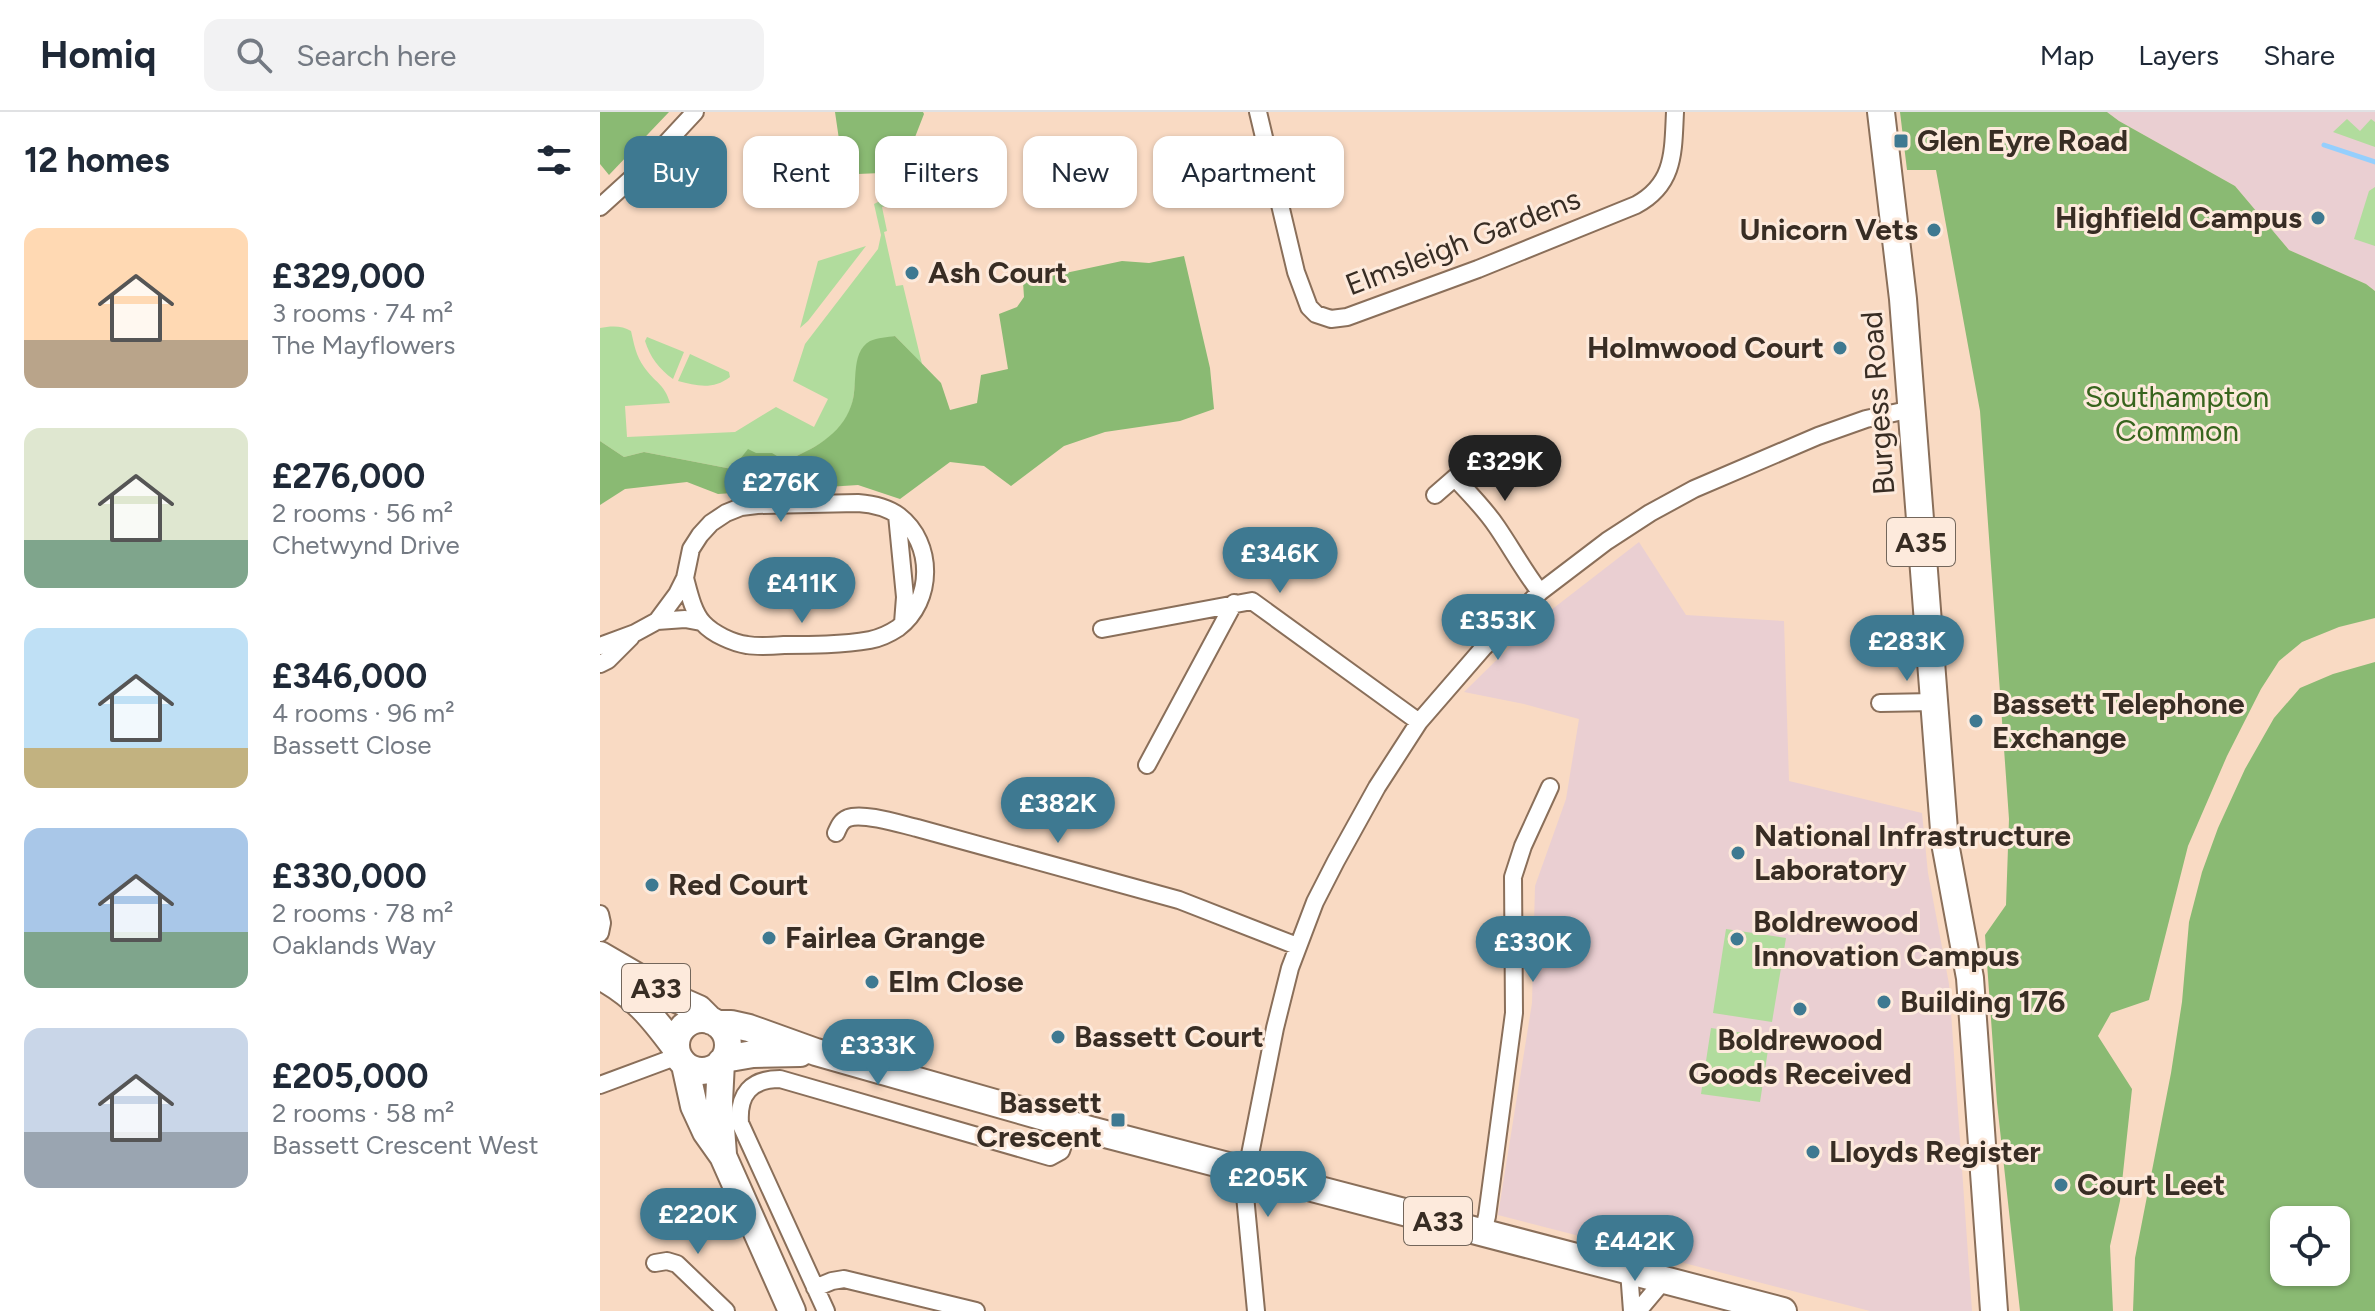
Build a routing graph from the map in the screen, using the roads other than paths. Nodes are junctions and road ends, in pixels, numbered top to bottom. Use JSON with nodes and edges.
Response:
{"nodes":[{"id":1,"x":695,"y":112,"type":"edge"},
{"id":2,"x":1258,"y":112,"type":"edge"},
{"id":3,"x":1675,"y":112,"type":"edge"},
{"id":4,"x":1881,"y":112,"type":"edge"},
{"id":5,"x":600,"y":207,"type":"edge"},
{"id":6,"x":1912,"y":409,"type":"junction"},
{"id":7,"x":1435,"y":495,"type":"dead end"},
{"id":8,"x":897,"y":515,"type":"junction"},
{"id":9,"x":685,"y":578,"type":"junction"},
{"id":10,"x":1540,"y":592,"type":"junction"},
{"id":11,"x":1234,"y":603,"type":"junction"},
{"id":12,"x":657,"y":621,"type":"junction"},
{"id":13,"x":701,"y":622,"type":"junction"},
{"id":14,"x":903,"y":623,"type":"junction"},
{"id":15,"x":1102,"y":629,"type":"dead end"},
{"id":16,"x":635,"y":633,"type":"junction"},
{"id":17,"x":600,"y":646,"type":"edge"},
{"id":18,"x":600,"y":664,"type":"edge"},
{"id":19,"x":1935,"y":702,"type":"junction"},
{"id":20,"x":1880,"y":703,"type":"dead end"},
{"id":21,"x":1419,"y":722,"type":"junction"},
{"id":22,"x":1147,"y":765,"type":"dead end"},
{"id":23,"x":1550,"y":787,"type":"dead end"},
{"id":24,"x":836,"y":833,"type":"dead end"},
{"id":25,"x":600,"y":914,"type":"edge"},
{"id":26,"x":600,"y":933,"type":"edge"},
{"id":27,"x":1297,"y":946,"type":"junction"},
{"id":28,"x":600,"y":955,"type":"edge"},
{"id":29,"x":600,"y":976,"type":"edge"},
{"id":30,"x":714,"y":1022,"type":"junction"},
{"id":31,"x":816,"y":1052,"type":"junction"},
{"id":32,"x":679,"y":1056,"type":"junction"},
{"id":33,"x":723,"y":1061,"type":"junction"},
{"id":34,"x":600,"y":1085,"type":"edge"},
{"id":35,"x":1070,"y":1125,"type":"junction"},
{"id":36,"x":723,"y":1156,"type":"junction"},
{"id":37,"x":1247,"y":1171,"type":"junction"},
{"id":38,"x":1483,"y":1232,"type":"junction"},
{"id":39,"x":655,"y":1263,"type":"dead end"},
{"id":40,"x":1629,"y":1271,"type":"junction"},
{"id":41,"x":1664,"y":1280,"type":"junction"},
{"id":42,"x":815,"y":1288,"type":"junction"},
{"id":43,"x":724,"y":1309,"type":"edge"},
{"id":44,"x":792,"y":1311,"type":"edge"},
{"id":45,"x":826,"y":1311,"type":"edge"},
{"id":46,"x":976,"y":1311,"type":"edge"},
{"id":47,"x":1256,"y":1311,"type":"edge"},
{"id":48,"x":1632,"y":1311,"type":"edge"},
{"id":49,"x":1638,"y":1311,"type":"edge"},
{"id":50,"x":1783,"y":1311,"type":"edge"},
{"id":51,"x":1994,"y":1311,"type":"edge"}],
"edges":[{"from":1,"to":5,"type":"street"},
{"from":2,"to":3,"type":"street","name":"Elmsleigh Gardens"},
{"from":4,"to":6,"type":"main road","name":"Burgess Road","number":"A35"},
{"from":6,"to":10,"type":"street"},
{"from":6,"to":19,"type":"main road","name":"Burgess Road","number":"A35"},
{"from":7,"to":10,"type":"street"},
{"from":8,"to":9,"type":"street"},
{"from":8,"to":14,"type":"street"},
{"from":8,"to":14,"type":"street"},
{"from":9,"to":12,"type":"street"},
{"from":9,"to":13,"type":"street"},
{"from":10,"to":21,"type":"street"},
{"from":11,"to":15,"type":"street"},
{"from":11,"to":21,"type":"street"},
{"from":11,"to":22,"type":"street"},
{"from":12,"to":13,"type":"street"},
{"from":12,"to":16,"type":"street"},
{"from":13,"to":14,"type":"street"},
{"from":16,"to":17,"type":"street"},
{"from":16,"to":18,"type":"street"},
{"from":19,"to":20,"type":"street"},
{"from":19,"to":51,"type":"main road","name":"Burgess Road","number":"A35"},
{"from":21,"to":27,"type":"street"},
{"from":23,"to":38,"type":"street"},
{"from":24,"to":27,"type":"street"},
{"from":25,"to":26,"type":"street"},
{"from":27,"to":37,"type":"street"},
{"from":28,"to":30,"type":"main road","number":"A33"},
{"from":29,"to":32,"type":"main road","number":"A33"},
{"from":30,"to":31,"type":"main road","number":"A33"},
{"from":30,"to":32,"type":"main road"},
{"from":30,"to":33,"type":"main road"},
{"from":31,"to":33,"type":"main road","number":"A33"},
{"from":31,"to":35,"type":"main road","number":"A33"},
{"from":32,"to":33,"type":"main road"},
{"from":32,"to":34,"type":"street"},
{"from":32,"to":36,"type":"main road"},
{"from":33,"to":36,"type":"main road"},
{"from":35,"to":37,"type":"main road","number":"A33"},
{"from":35,"to":42,"type":"street"},
{"from":36,"to":44,"type":"main road"},
{"from":37,"to":38,"type":"main road","number":"A33"},
{"from":37,"to":47,"type":"street"},
{"from":38,"to":40,"type":"main road","number":"A33"},
{"from":39,"to":43,"type":"street"},
{"from":40,"to":41,"type":"main road","number":"A33"},
{"from":40,"to":48,"type":"street"},
{"from":41,"to":49,"type":"street"},
{"from":41,"to":50,"type":"main road","number":"A33"},
{"from":42,"to":45,"type":"street"},
{"from":42,"to":46,"type":"street"}]}
